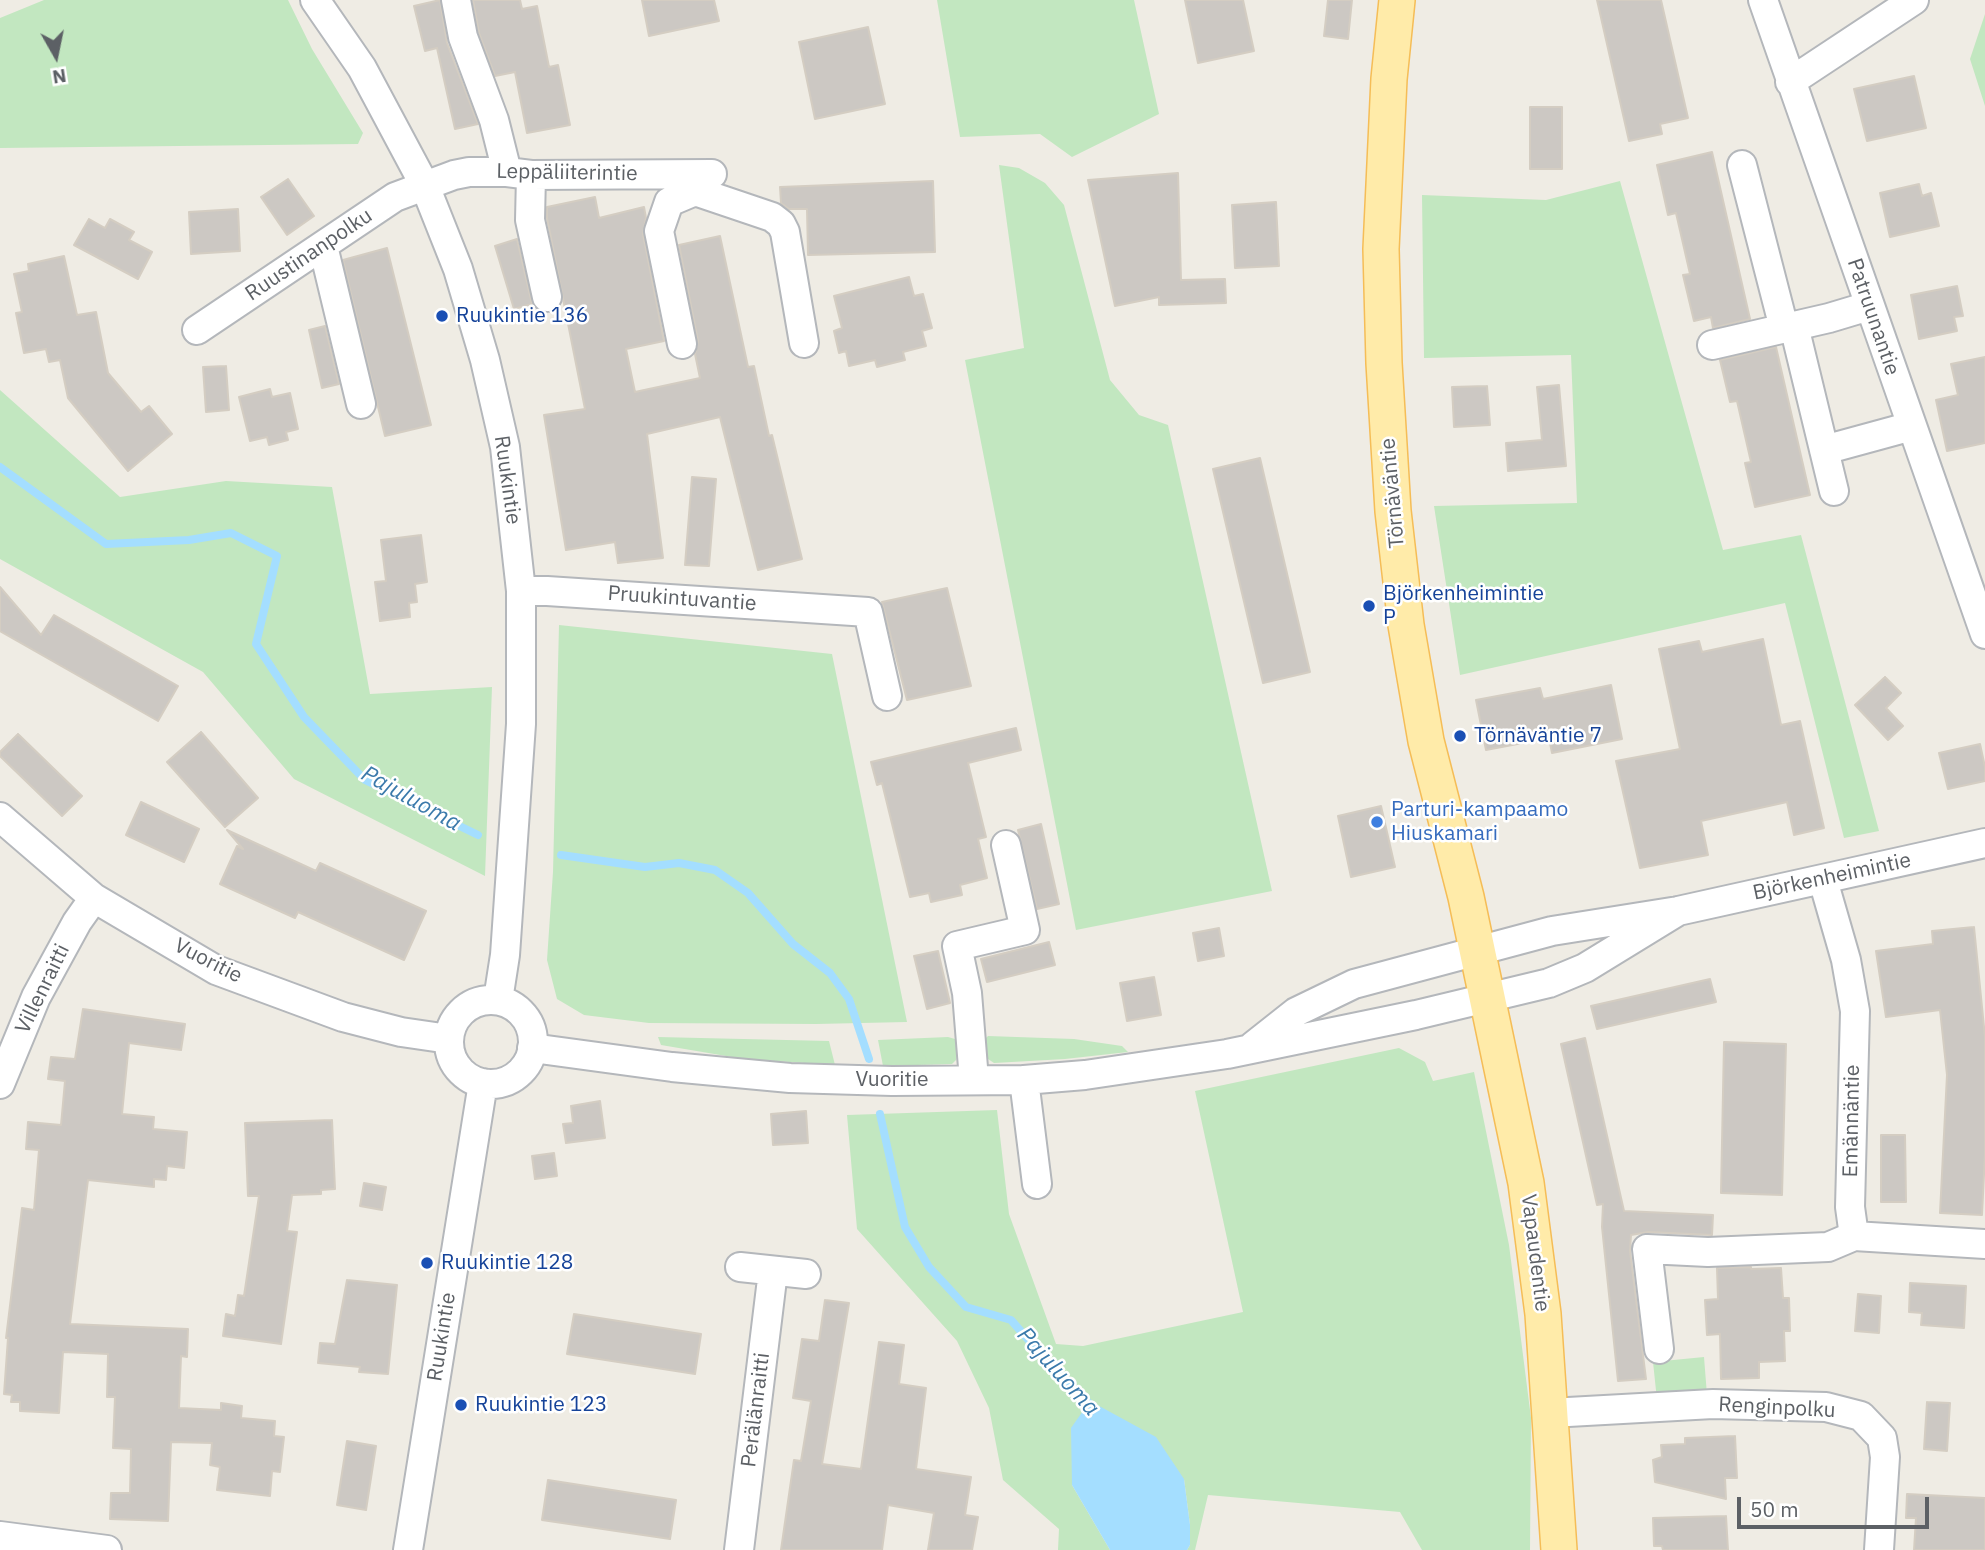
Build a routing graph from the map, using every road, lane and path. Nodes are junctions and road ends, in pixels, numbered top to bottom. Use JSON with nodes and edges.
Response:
{"nodes":[{"id":1,"x":315,"y":0,"type":"edge"},
{"id":2,"x":456,"y":0,"type":"edge"},
{"id":3,"x":1397,"y":0,"type":"edge"},
{"id":4,"x":1763,"y":0,"type":"edge"},
{"id":5,"x":1914,"y":0,"type":"edge"},
{"id":6,"x":1790,"y":82,"type":"junction"},
{"id":7,"x":1742,"y":166,"type":"dead end"},
{"id":8,"x":519,"y":174,"type":"junction"},
{"id":9,"x":701,"y":180,"type":"junction"},
{"id":10,"x":425,"y":186,"type":"junction"},
{"id":11,"x":323,"y":246,"type":"junction"},
{"id":12,"x":547,"y":297,"type":"dead end"},
{"id":13,"x":1869,"y":306,"type":"junction"},
{"id":14,"x":1789,"y":327,"type":"junction"},
{"id":15,"x":197,"y":330,"type":"dead end"},
{"id":16,"x":804,"y":343,"type":"dead end"},
{"id":17,"x":682,"y":344,"type":"dead end"},
{"id":18,"x":1712,"y":345,"type":"dead end"},
{"id":19,"x":360,"y":404,"type":"dead end"},
{"id":20,"x":1912,"y":426,"type":"junction"},
{"id":21,"x":1824,"y":450,"type":"junction"},
{"id":22,"x":1834,"y":491,"type":"dead end"},
{"id":23,"x":521,"y":591,"type":"junction"},
{"id":24,"x":1985,"y":634,"type":"edge"},
{"id":25,"x":887,"y":696,"type":"dead end"},
{"id":26,"x":0,"y":817,"type":"edge"},
{"id":27,"x":1985,"y":843,"type":"edge"},
{"id":28,"x":1006,"y":845,"type":"dead end"},
{"id":29,"x":1823,"y":880,"type":"junction"},
{"id":30,"x":94,"y":898,"type":"junction"},
{"id":31,"x":1678,"y":911,"type":"junction"},
{"id":32,"x":1482,"y":976,"type":"junction"},
{"id":33,"x":498,"y":1000,"type":"junction"},
{"id":34,"x":449,"y":1039,"type":"junction"},
{"id":35,"x":532,"y":1048,"type":"junction"},
{"id":36,"x":1251,"y":1048,"type":"junction"},
{"id":37,"x":974,"y":1080,"type":"junction"},
{"id":38,"x":1024,"y":1080,"type":"junction"},
{"id":39,"x":483,"y":1083,"type":"junction"},
{"id":40,"x":0,"y":1084,"type":"edge"},
{"id":41,"x":1037,"y":1184,"type":"dead end"},
{"id":42,"x":1854,"y":1236,"type":"junction"},
{"id":43,"x":1985,"y":1244,"type":"edge"},
{"id":44,"x":740,"y":1267,"type":"dead end"},
{"id":45,"x":774,"y":1271,"type":"junction"},
{"id":46,"x":806,"y":1274,"type":"dead end"},
{"id":47,"x":1659,"y":1349,"type":"dead end"},
{"id":48,"x":1550,"y":1413,"type":"junction"},
{"id":49,"x":0,"y":1536,"type":"edge"},
{"id":50,"x":1558,"y":1544,"type":"edge"},
{"id":51,"x":107,"y":1550,"type":"edge"},
{"id":52,"x":408,"y":1550,"type":"edge"},
{"id":53,"x":739,"y":1550,"type":"edge"},
{"id":54,"x":1879,"y":1550,"type":"edge"}],
"edges":[{"from":1,"to":10,"type":"street","name":"Ruukintie"},
{"from":2,"to":8,"type":"street"},
{"from":3,"to":32,"type":"main road","name":"Törnäväntie"},
{"from":4,"to":6,"type":"street","name":"Patruunantie"},
{"from":5,"to":6,"type":"street"},
{"from":6,"to":13,"type":"street","name":"Patruunantie"},
{"from":7,"to":14,"type":"street"},
{"from":8,"to":9,"type":"street","name":"Leppäliiterintie"},
{"from":8,"to":10,"type":"street","name":"Leppäliiterintie"},
{"from":8,"to":12,"type":"street"},
{"from":9,"to":16,"type":"street","name":"Leppäliiterintie"},
{"from":9,"to":17,"type":"street"},
{"from":10,"to":11,"type":"street","name":"Ruustinanpolku"},
{"from":10,"to":23,"type":"street","name":"Ruukintie"},
{"from":11,"to":15,"type":"street","name":"Ruustinanpolku"},
{"from":11,"to":19,"type":"street"},
{"from":13,"to":14,"type":"street"},
{"from":13,"to":20,"type":"street","name":"Patruunantie"},
{"from":14,"to":18,"type":"street"},
{"from":14,"to":21,"type":"street"},
{"from":20,"to":21,"type":"street"},
{"from":20,"to":24,"type":"street","name":"Patruunantie"},
{"from":21,"to":22,"type":"street"},
{"from":23,"to":25,"type":"street","name":"Pruukintuvantie"},
{"from":23,"to":33,"type":"street","name":"Ruukintie"},
{"from":26,"to":30,"type":"street","name":"Vuoritie"},
{"from":27,"to":29,"type":"street","name":"Björkenheimintie"},
{"from":28,"to":37,"type":"street"},
{"from":29,"to":31,"type":"street","name":"Björkenheimintie"},
{"from":29,"to":42,"type":"street","name":"Emännäntie"},
{"from":30,"to":34,"type":"street","name":"Vuoritie"},
{"from":30,"to":40,"type":"street","name":"Villenraitti"},
{"from":31,"to":32,"type":"street","name":"Björkenheimintie"},
{"from":31,"to":32,"type":"street","name":"Björkenheimintie"},
{"from":32,"to":36,"type":"street","name":"Vuoritie"},
{"from":32,"to":36,"type":"street","name":"Vuoritie"},
{"from":32,"to":48,"type":"main road","name":"Vapaudentie"},
{"from":33,"to":34,"type":"street"},
{"from":33,"to":35,"type":"street"},
{"from":34,"to":39,"type":"street"},
{"from":35,"to":37,"type":"street","name":"Vuoritie"},
{"from":35,"to":39,"type":"street"},
{"from":36,"to":38,"type":"street","name":"Vuoritie"},
{"from":37,"to":38,"type":"street","name":"Vuoritie"},
{"from":38,"to":41,"type":"street"},
{"from":39,"to":52,"type":"street","name":"Ruukintie"},
{"from":42,"to":43,"type":"street"},
{"from":42,"to":47,"type":"street"},
{"from":44,"to":45,"type":"street"},
{"from":45,"to":46,"type":"street"},
{"from":45,"to":53,"type":"street","name":"Perälänraitti"},
{"from":48,"to":50,"type":"main road","name":"Vapaudentie"},
{"from":48,"to":54,"type":"street","name":"Renginpolku"},
{"from":49,"to":51,"type":"street"}]}
